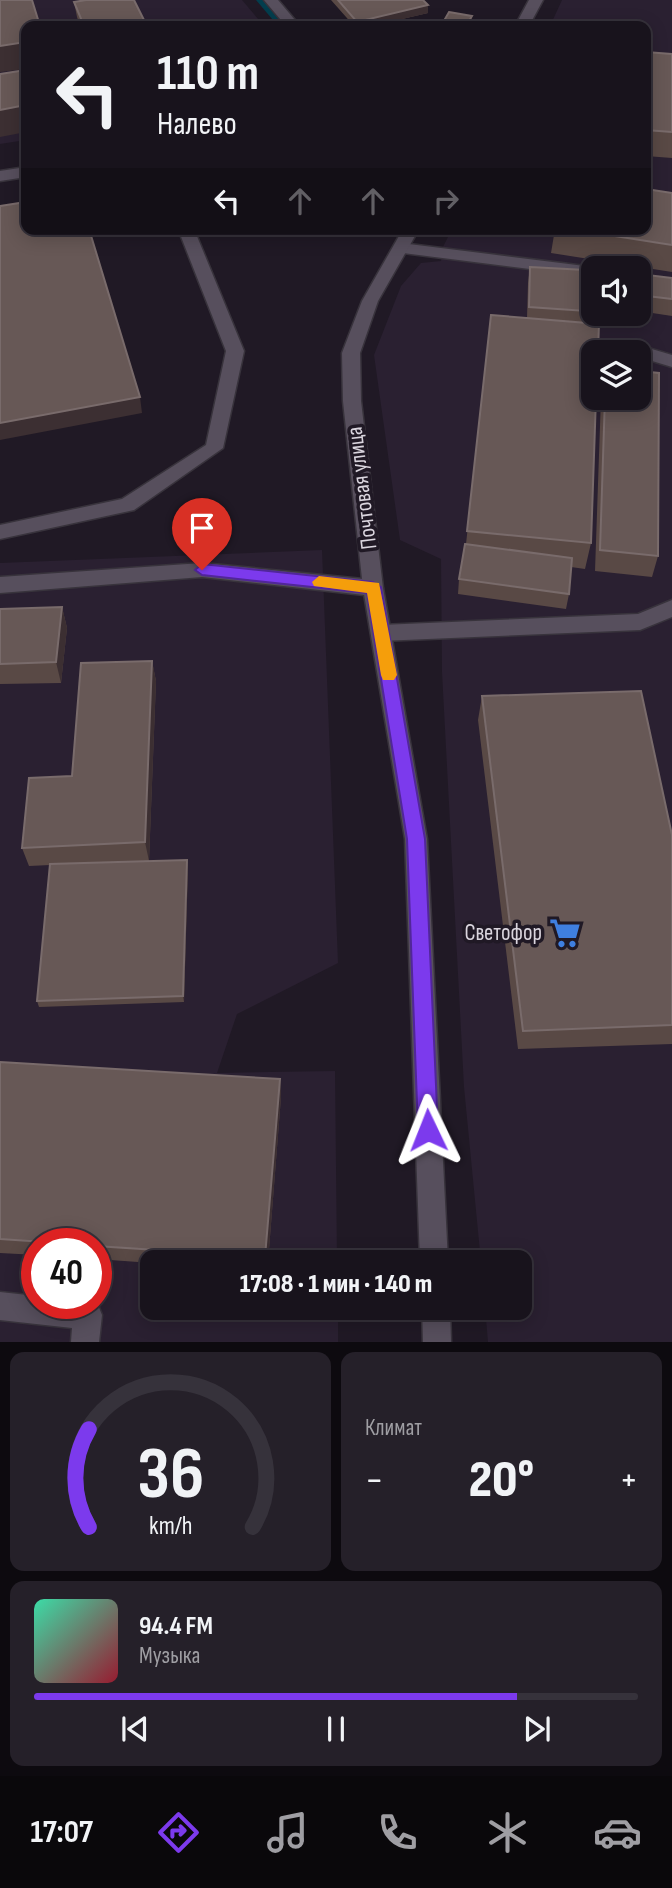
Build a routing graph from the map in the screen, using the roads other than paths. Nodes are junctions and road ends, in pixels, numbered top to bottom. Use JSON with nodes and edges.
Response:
{"nodes":[{"id":1,"x":271,"y":0,"type":"edge"},
{"id":2,"x":536,"y":0,"type":"edge"},
{"id":3,"x":289,"y":21,"type":"edge"},
{"id":4,"x":525,"y":21,"type":"edge"},
{"id":5,"x":21,"y":173,"type":"edge"},
{"id":6,"x":0,"y":176,"type":"edge"},
{"id":7,"x":188,"y":235,"type":"edge"},
{"id":8,"x":406,"y":239,"type":"edge"},
{"id":9,"x":581,"y":270,"type":"edge"},
{"id":10,"x":651,"y":355,"type":"edge"},
{"id":11,"x":672,"y":361,"type":"edge"},
{"id":12,"x":0,"y":532,"type":"edge"},
{"id":13,"x":0,"y":585,"type":"edge"},
{"id":14,"x":373,"y":587,"type":"junction"},
{"id":15,"x":672,"y":608,"type":"edge"},
{"id":16,"x":382,"y":633,"type":"junction"},
{"id":17,"x":433,"y":1250,"type":"edge"},
{"id":18,"x":0,"y":1306,"type":"edge"},
{"id":19,"x":436,"y":1320,"type":"edge"},
{"id":20,"x":85,"y":1342,"type":"edge"},
{"id":21,"x":437,"y":1342,"type":"edge"}],
"edges":[{"from":1,"to":3,"type":"street"},
{"from":2,"to":4,"type":"street"},
{"from":5,"to":6,"type":"street"},
{"from":7,"to":12,"type":"street"},
{"from":8,"to":9,"type":"street"},
{"from":8,"to":14,"type":"street","name":"Почтовая улица"},
{"from":10,"to":11,"type":"street"},
{"from":13,"to":14,"type":"street"},
{"from":14,"to":16,"type":"street","name":"Почтовая улица"},
{"from":15,"to":16,"type":"street"},
{"from":16,"to":17,"type":"street","name":"Почтовая улица"},
{"from":18,"to":20,"type":"street"},
{"from":19,"to":21,"type":"street"}]}
